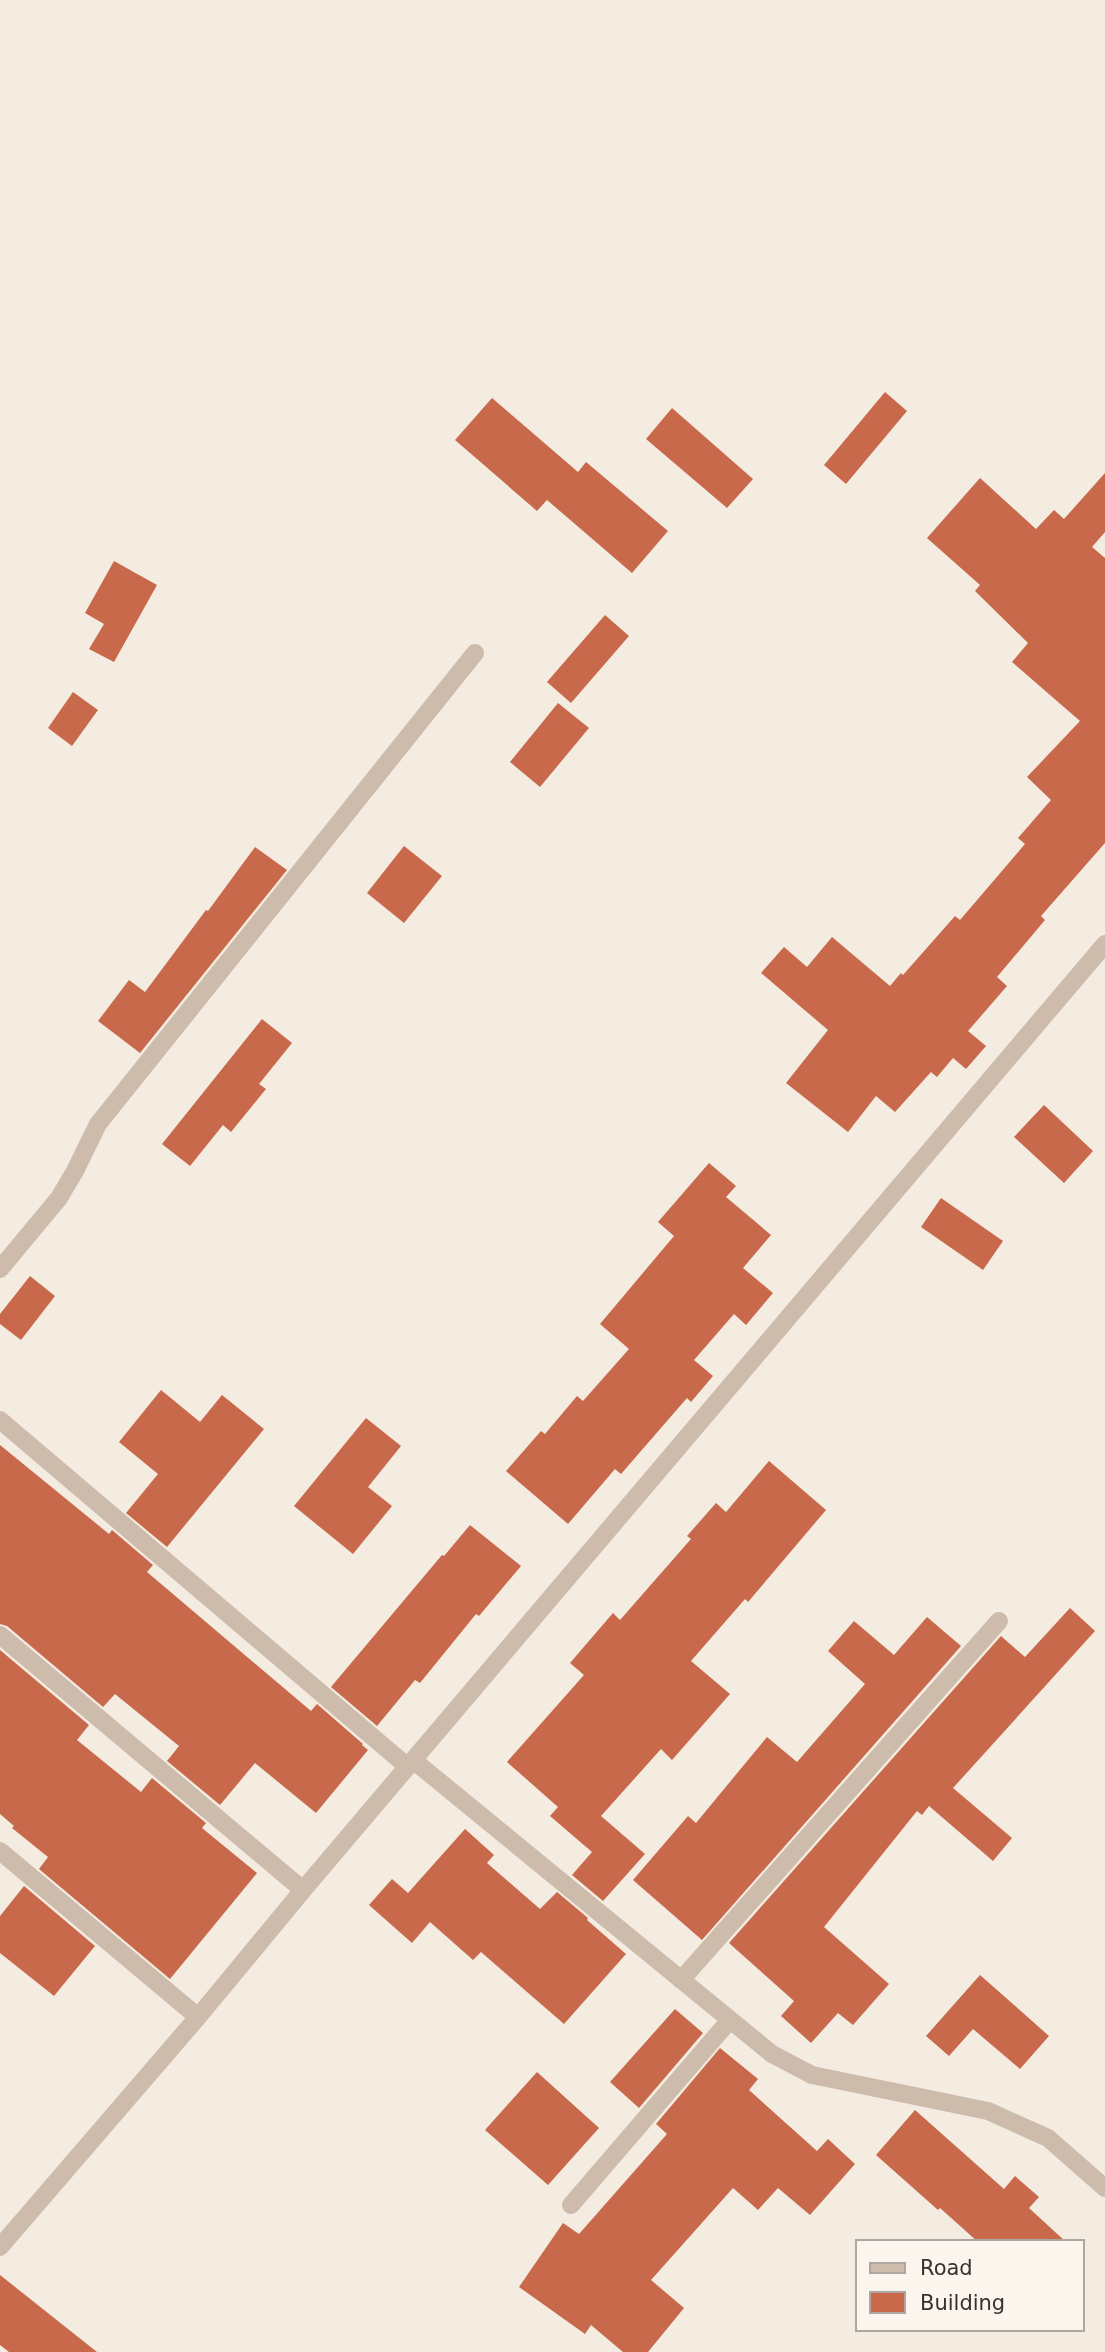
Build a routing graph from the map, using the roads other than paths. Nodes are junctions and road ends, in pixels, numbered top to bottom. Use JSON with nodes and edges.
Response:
{"nodes":[{"id":1,"x":475,"y":653,"type":"dead end"},
{"id":2,"x":1105,"y":944,"type":"edge"},
{"id":3,"x":0,"y":1269,"type":"edge"},
{"id":4,"x":0,"y":1420,"type":"edge"},
{"id":5,"x":999,"y":1620,"type":"dead end"},
{"id":6,"x":0,"y":1635,"type":"edge"},
{"id":7,"x":411,"y":1763,"type":"junction"},
{"id":8,"x":0,"y":1851,"type":"edge"},
{"id":9,"x":303,"y":1891,"type":"junction"},
{"id":10,"x":681,"y":1980,"type":"junction"},
{"id":11,"x":198,"y":2017,"type":"junction"},
{"id":12,"x":729,"y":2021,"type":"junction"},
{"id":13,"x":1105,"y":2188,"type":"edge"},
{"id":14,"x":571,"y":2205,"type":"dead end"},
{"id":15,"x":0,"y":2247,"type":"edge"}],
"edges":[{"from":1,"to":3,"type":"street"},
{"from":2,"to":7,"type":"street"},
{"from":4,"to":7,"type":"street"},
{"from":5,"to":10,"type":"street"},
{"from":6,"to":9,"type":"street"},
{"from":7,"to":9,"type":"street"},
{"from":7,"to":10,"type":"street"},
{"from":8,"to":11,"type":"street"},
{"from":9,"to":11,"type":"street"},
{"from":10,"to":12,"type":"street"},
{"from":11,"to":15,"type":"street"},
{"from":12,"to":13,"type":"street"},
{"from":12,"to":14,"type":"street"}]}
